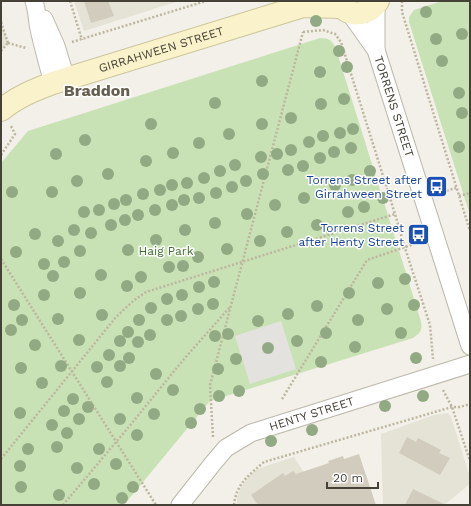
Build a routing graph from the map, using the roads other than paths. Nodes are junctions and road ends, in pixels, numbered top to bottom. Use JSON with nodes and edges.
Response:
{"nodes":[{"id":1,"x":378,"y":2,"type":"edge"},
{"id":2,"x":306,"y":3,"type":"edge"},
{"id":3,"x":36,"y":5,"type":"edge"},
{"id":4,"x":342,"y":7,"type":"edge"},
{"id":5,"x":376,"y":50,"type":"junction"},
{"id":6,"x":60,"y":81,"type":"junction"},
{"id":7,"x":6,"y":117,"type":"edge"},
{"id":8,"x":470,"y":346,"type":"edge"},
{"id":9,"x":470,"y":364,"type":"edge"},
{"id":10,"x":183,"y":504,"type":"edge"}],
"edges":[{"from":1,"to":4,"type":"street","name":"GIRRAHWEEN STREET"},
{"from":1,"to":5,"type":"street","name":"TORRENS STREET"},
{"from":2,"to":4,"type":"street","name":"GIRRAHWEEN STREET"},
{"from":2,"to":6,"type":"street","name":"GIRRAHWEEN STREET"},
{"from":3,"to":6,"type":"street"},
{"from":4,"to":5,"type":"street","name":"TORRENS STREET"},
{"from":5,"to":8,"type":"street","name":"TORRENS STREET"},
{"from":6,"to":7,"type":"street","name":"GIRRAHWEEN STREET"},
{"from":9,"to":10,"type":"street","name":"HENTY STREET"}]}
